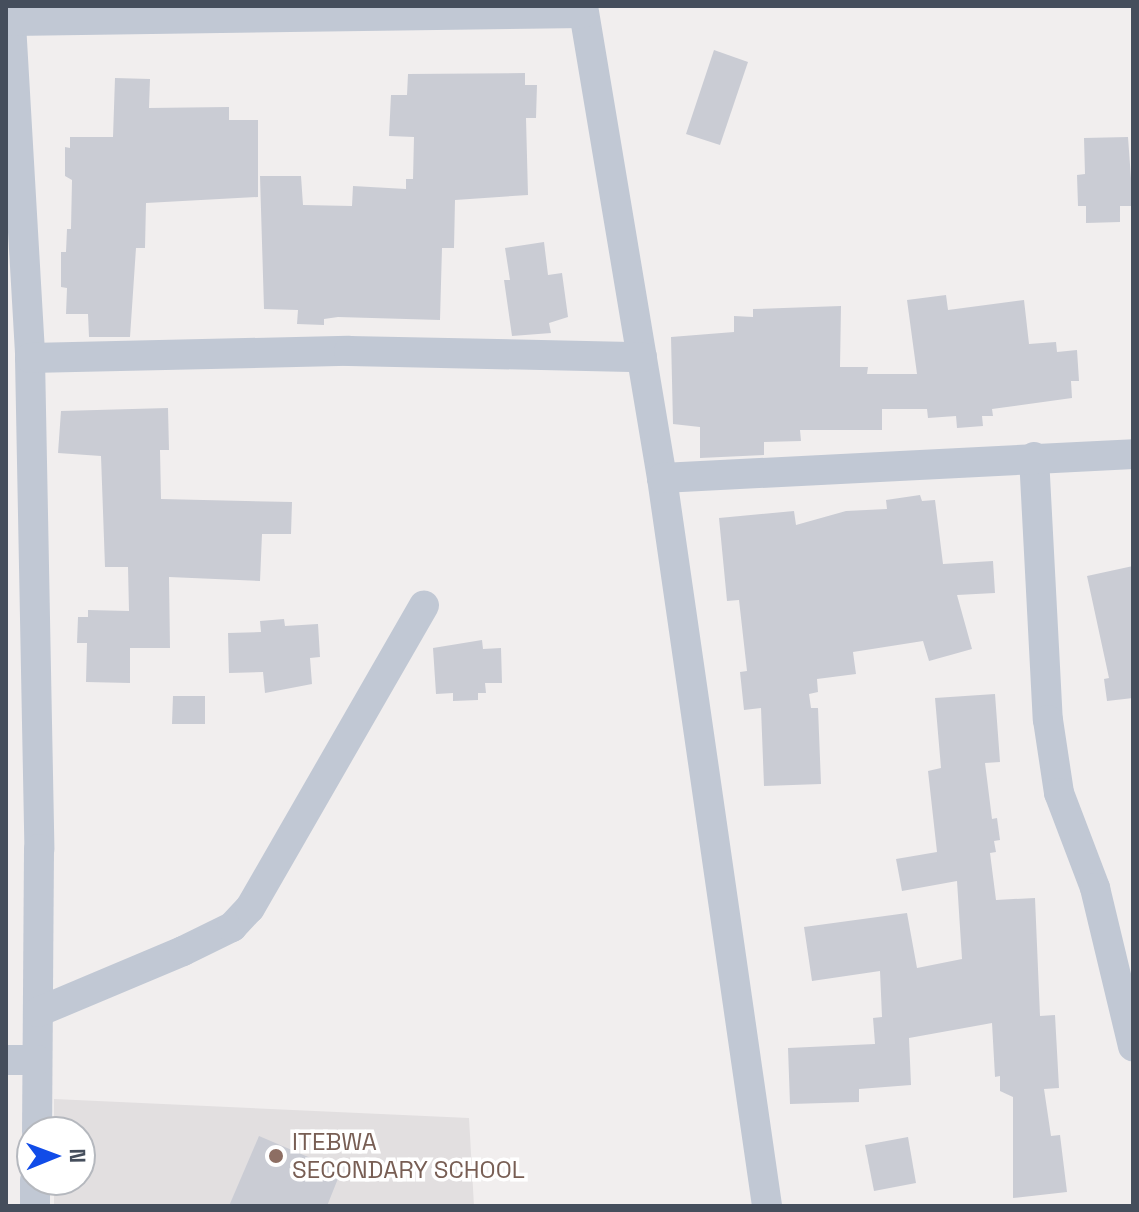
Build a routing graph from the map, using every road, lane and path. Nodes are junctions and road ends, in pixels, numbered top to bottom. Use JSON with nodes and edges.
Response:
{"nodes":[{"id":1,"x":583,"y":10,"type":"edge"},
{"id":2,"x":11,"y":13,"type":"edge"},
{"id":3,"x":15,"y":314,"type":"edge"},
{"id":4,"x":642,"y":357,"type":"junction"},
{"id":5,"x":30,"y":358,"type":"junction"},
{"id":6,"x":1133,"y":454,"type":"edge"},
{"id":7,"x":1034,"y":457,"type":"junction"},
{"id":8,"x":662,"y":478,"type":"junction"},
{"id":9,"x":424,"y":606,"type":"dead end"},
{"id":10,"x":38,"y":1012,"type":"junction"},
{"id":11,"x":1133,"y":1046,"type":"edge"},
{"id":12,"x":6,"y":1060,"type":"edge"},
{"id":13,"x":37,"y":1060,"type":"junction"},
{"id":14,"x":37,"y":1116,"type":"edge"},
{"id":15,"x":767,"y":1206,"type":"edge"}],
"edges":[{"from":1,"to":2,"type":"street"},
{"from":1,"to":4,"type":"street"},
{"from":2,"to":3,"type":"street"},
{"from":3,"to":5,"type":"street"},
{"from":4,"to":5,"type":"street"},
{"from":4,"to":8,"type":"street"},
{"from":5,"to":10,"type":"street"},
{"from":6,"to":7,"type":"street"},
{"from":7,"to":8,"type":"street"},
{"from":7,"to":11,"type":"street"},
{"from":8,"to":15,"type":"street"},
{"from":9,"to":10,"type":"street"},
{"from":10,"to":13,"type":"street"},
{"from":12,"to":13,"type":"street"},
{"from":13,"to":14,"type":"street"}]}
